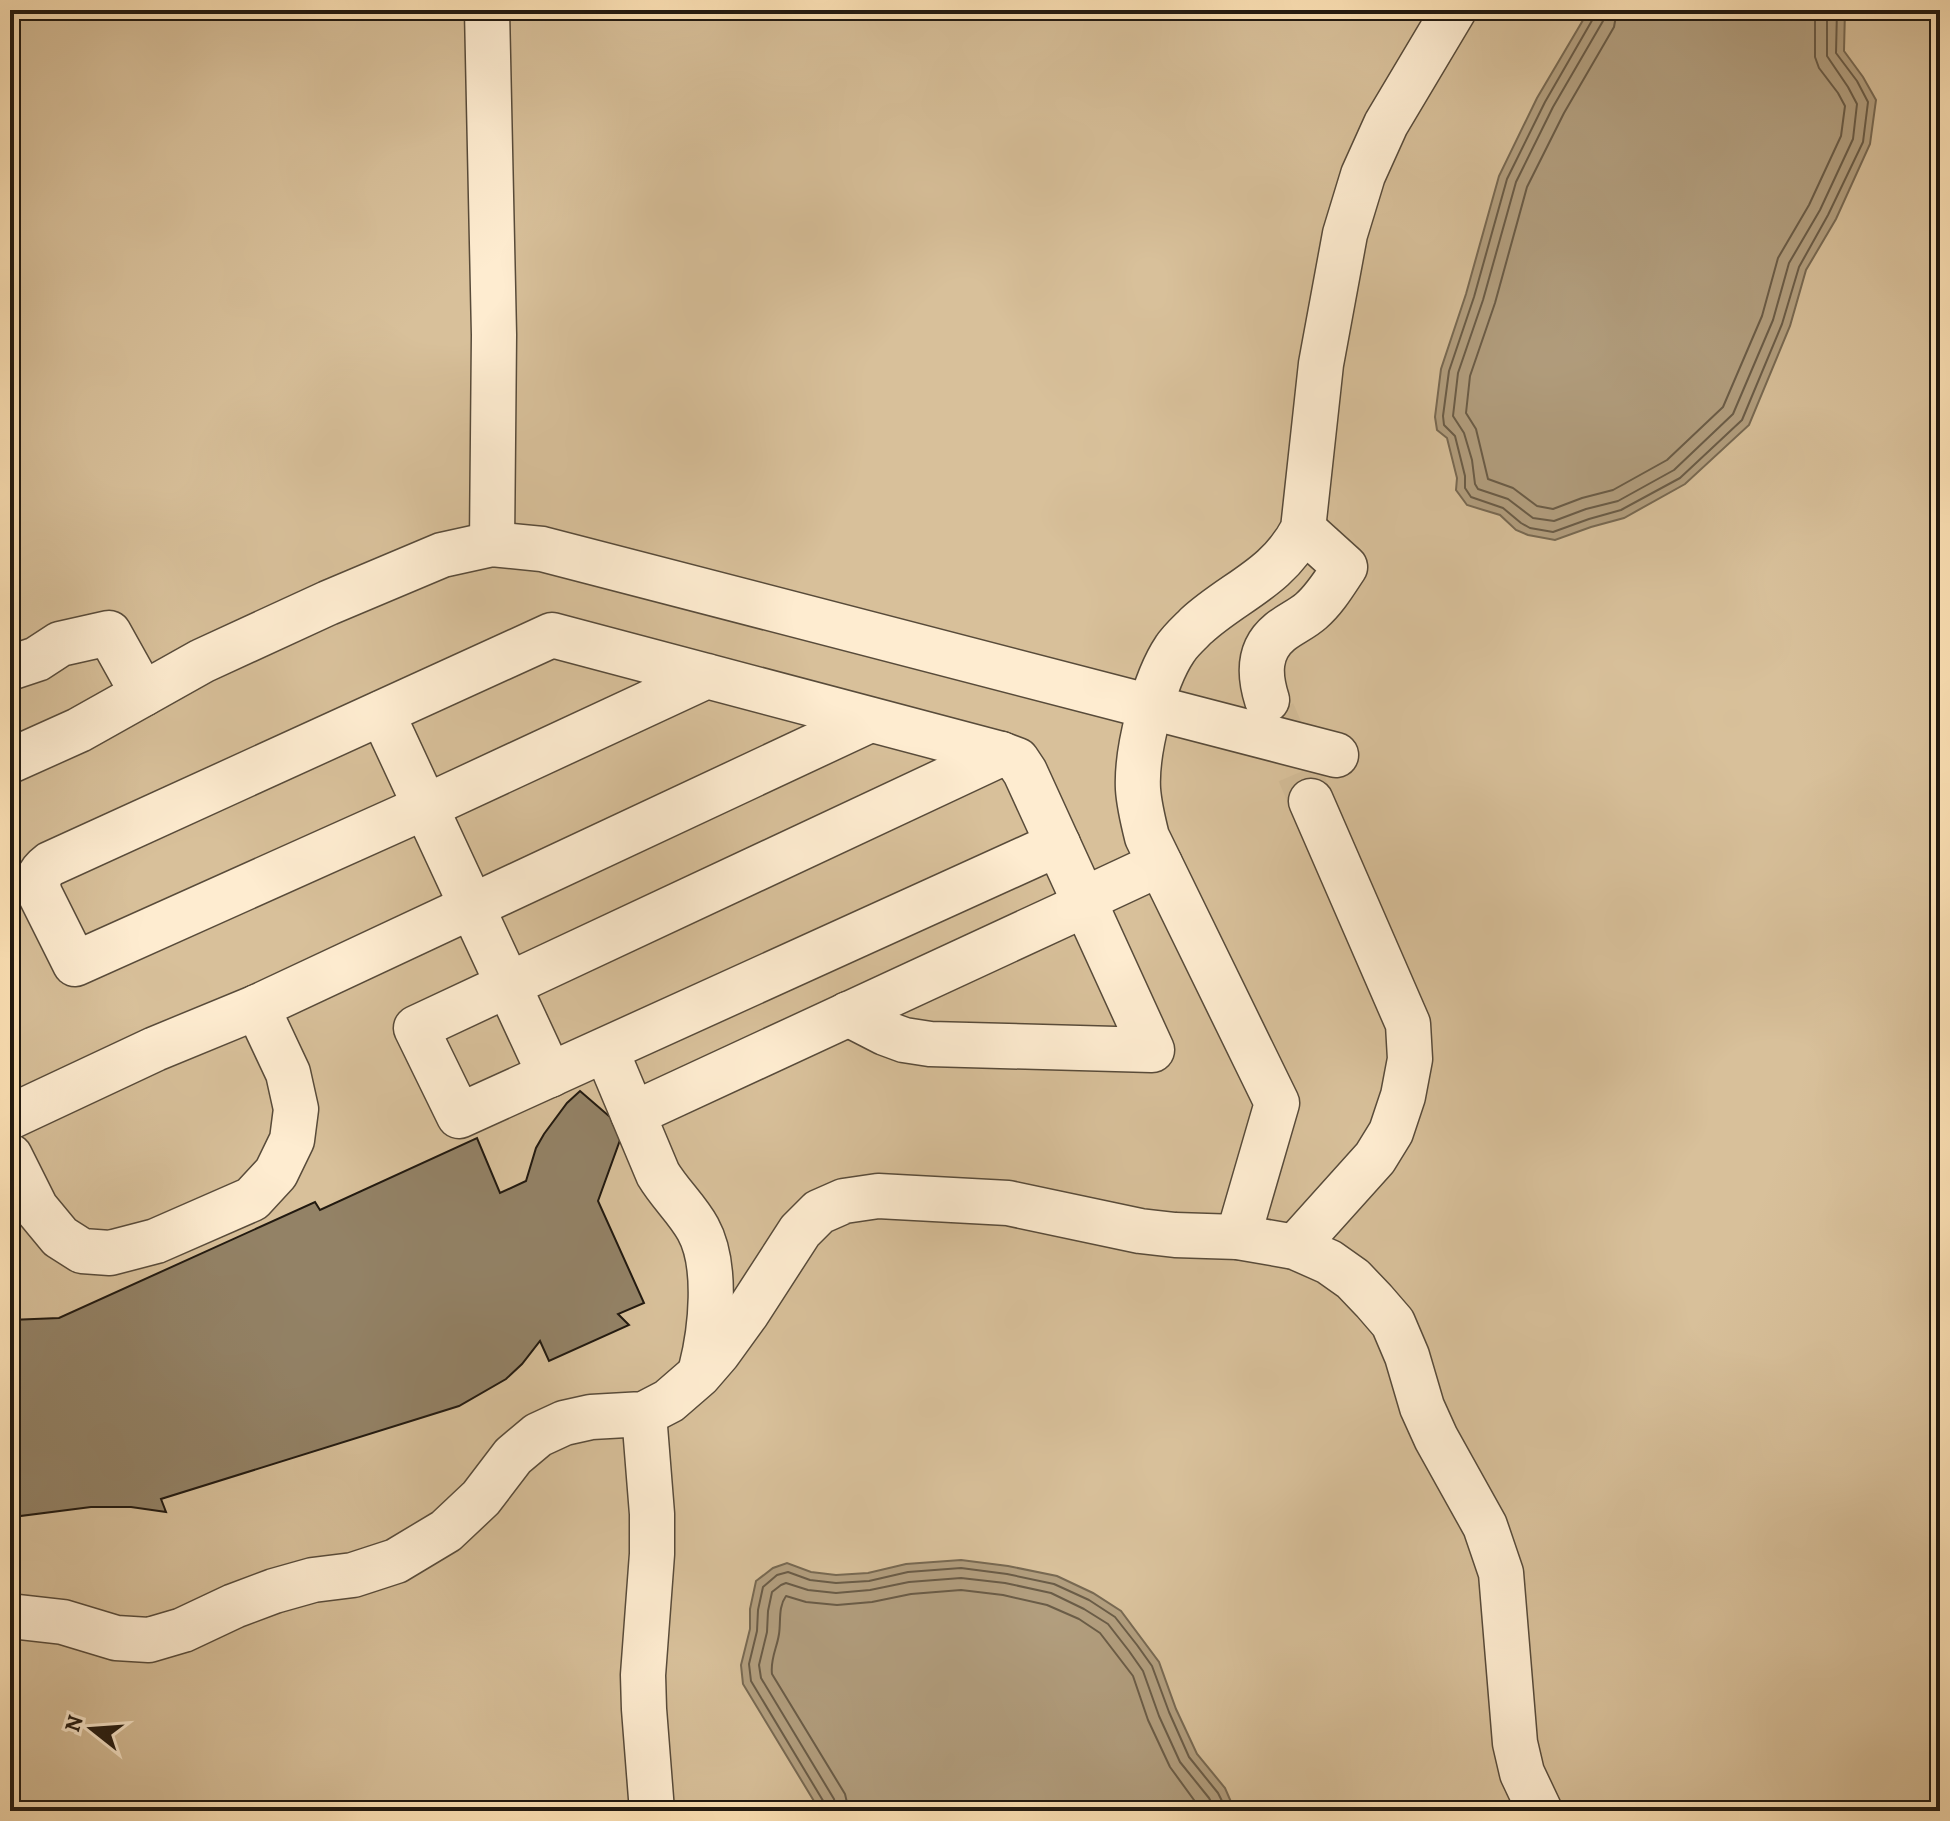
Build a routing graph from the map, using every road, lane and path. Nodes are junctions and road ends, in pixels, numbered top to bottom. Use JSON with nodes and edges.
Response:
{"nodes":[{"id":1,"x":487,"y":10,"type":"edge"},
{"id":2,"x":1454,"y":10,"type":"edge"},
{"id":3,"x":1303,"y":529,"type":"junction"},
{"id":4,"x":492,"y":544,"type":"junction"},
{"id":5,"x":10,"y":668,"type":"edge"},
{"id":6,"x":707,"y":676,"type":"junction"},
{"id":7,"x":143,"y":694,"type":"junction"},
{"id":8,"x":1267,"y":700,"type":"tunnel mouth"},
{"id":9,"x":1151,"y":707,"type":"junction"},
{"id":10,"x":382,"y":713,"type":"junction"},
{"id":11,"x":870,"y":720,"type":"junction"},
{"id":12,"x":1001,"y":754,"type":"junction"},
{"id":13,"x":1336,"y":755,"type":"dead end"},
{"id":14,"x":10,"y":761,"type":"edge"},
{"id":15,"x":1311,"y":801,"type":"tunnel mouth"},
{"id":16,"x":425,"y":807,"type":"junction"},
{"id":17,"x":1058,"y":844,"type":"junction"},
{"id":18,"x":1160,"y":864,"type":"junction"},
{"id":19,"x":1085,"y":902,"type":"junction"},
{"id":20,"x":472,"y":906,"type":"junction"},
{"id":21,"x":508,"y":985,"type":"junction"},
{"id":22,"x":257,"y":1007,"type":"junction"},
{"id":23,"x":848,"y":1014,"type":"junction"},
{"id":24,"x":606,"y":1050,"type":"junction"},
{"id":25,"x":550,"y":1075,"type":"junction"},
{"id":26,"x":633,"y":1114,"type":"junction"},
{"id":27,"x":10,"y":1117,"type":"edge"},
{"id":28,"x":10,"y":1156,"type":"edge"},
{"id":29,"x":1238,"y":1237,"type":"junction"},
{"id":30,"x":1295,"y":1247,"type":"junction"},
{"id":31,"x":699,"y":1375,"type":"junction"},
{"id":32,"x":644,"y":1414,"type":"junction"},
{"id":33,"x":10,"y":1616,"type":"edge"},
{"id":34,"x":652,"y":1811,"type":"edge"},
{"id":35,"x":1540,"y":1811,"type":"edge"}],
"edges":[{"from":1,"to":4,"type":"lane"},
{"from":2,"to":3,"type":"lane"},
{"from":3,"to":8,"type":"lane"},
{"from":3,"to":9,"type":"lane"},
{"from":4,"to":7,"type":"lane"},
{"from":4,"to":9,"type":"lane"},
{"from":5,"to":7,"type":"lane"},
{"from":6,"to":10,"type":"lane"},
{"from":6,"to":11,"type":"lane"},
{"from":6,"to":16,"type":"lane"},
{"from":7,"to":14,"type":"lane"},
{"from":9,"to":13,"type":"lane"},
{"from":9,"to":18,"type":"lane"},
{"from":10,"to":16,"type":"lane"},
{"from":10,"to":16,"type":"lane"},
{"from":11,"to":12,"type":"lane"},
{"from":11,"to":20,"type":"lane"},
{"from":12,"to":17,"type":"lane"},
{"from":12,"to":21,"type":"lane"},
{"from":15,"to":30,"type":"lane"},
{"from":16,"to":20,"type":"lane"},
{"from":17,"to":19,"type":"lane"},
{"from":17,"to":24,"type":"lane"},
{"from":18,"to":19,"type":"lane"},
{"from":18,"to":29,"type":"lane"},
{"from":19,"to":23,"type":"lane"},
{"from":19,"to":23,"type":"lane"},
{"from":20,"to":21,"type":"lane"},
{"from":20,"to":22,"type":"lane"},
{"from":21,"to":25,"type":"lane"},
{"from":21,"to":25,"type":"lane"},
{"from":22,"to":27,"type":"lane"},
{"from":22,"to":28,"type":"lane"},
{"from":23,"to":26,"type":"lane"},
{"from":24,"to":25,"type":"lane"},
{"from":24,"to":26,"type":"lane"},
{"from":26,"to":31,"type":"lane"},
{"from":29,"to":30,"type":"lane"},
{"from":29,"to":31,"type":"lane"},
{"from":30,"to":35,"type":"lane"},
{"from":31,"to":32,"type":"lane"},
{"from":32,"to":33,"type":"lane"},
{"from":32,"to":34,"type":"lane"}]}
